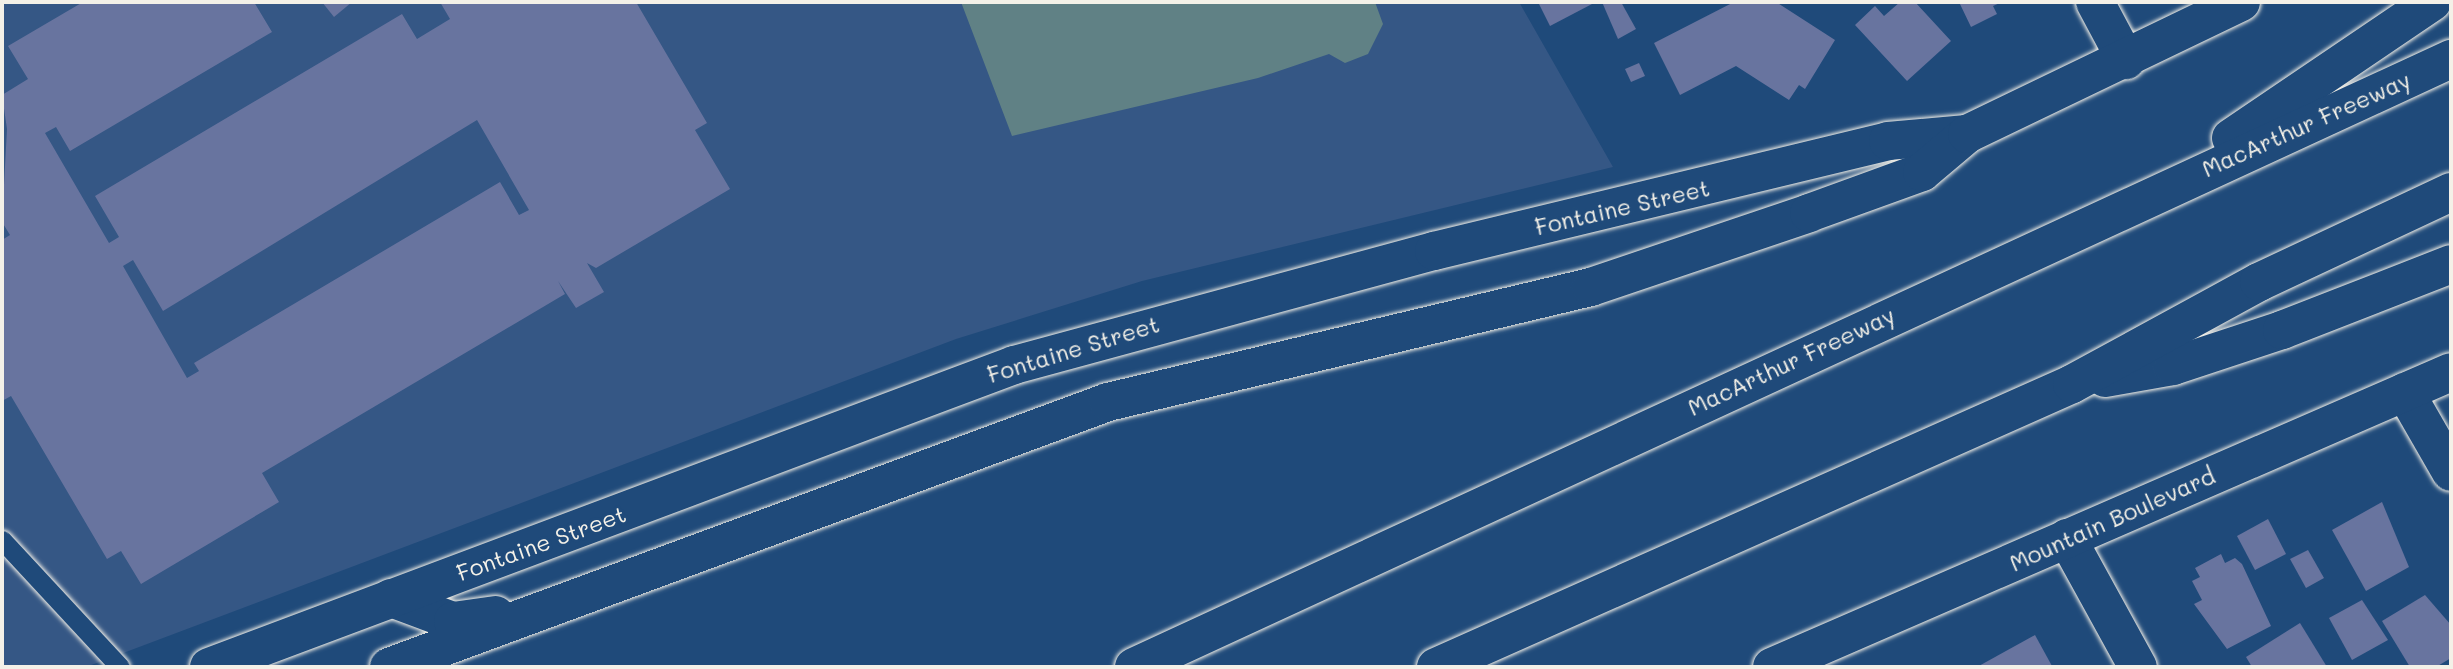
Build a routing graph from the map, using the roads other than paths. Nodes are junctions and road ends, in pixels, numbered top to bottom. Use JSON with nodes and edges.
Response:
{"nodes":[{"id":1,"x":2095,"y":2,"type":"edge"},
{"id":2,"x":2241,"y":2,"type":"edge"},
{"id":3,"x":2432,"y":2,"type":"edge"},
{"id":4,"x":2451,"y":59,"type":"edge"},
{"id":5,"x":2126,"y":60,"type":"junction"},
{"id":6,"x":1967,"y":134,"type":"junction"},
{"id":7,"x":2451,"y":192,"type":"edge"},
{"id":8,"x":2150,"y":194,"type":"junction"},
{"id":9,"x":2451,"y":264,"type":"edge"},
{"id":10,"x":2451,"y":372,"type":"edge"},
{"id":11,"x":2073,"y":384,"type":"junction"},
{"id":12,"x":2405,"y":392,"type":"junction"},
{"id":13,"x":2451,"y":472,"type":"edge"},
{"id":14,"x":2067,"y":538,"type":"junction"},
{"id":15,"x":2,"y":541,"type":"edge"},
{"id":16,"x":391,"y":598,"type":"junction"},
{"id":17,"x":545,"y":608,"type":"junction"},
{"id":18,"x":120,"y":667,"type":"edge"},
{"id":19,"x":209,"y":667,"type":"edge"},
{"id":20,"x":389,"y":667,"type":"edge"},
{"id":21,"x":1133,"y":667,"type":"edge"},
{"id":22,"x":1436,"y":667,"type":"edge"},
{"id":23,"x":1772,"y":667,"type":"edge"},
{"id":24,"x":2138,"y":667,"type":"edge"}],
"edges":[{"from":1,"to":5,"type":"main road"},
{"from":2,"to":5,"type":"main road","name":"Fontaine Street"},
{"from":3,"to":8,"type":"main road"},
{"from":4,"to":8,"type":"main road","name":"MacArthur Freeway"},
{"from":5,"to":6,"type":"main road","name":"Fontaine Street"},
{"from":6,"to":16,"type":"main road","name":"Fontaine Street"},
{"from":6,"to":17,"type":"main road","name":"Fontaine Street"},
{"from":7,"to":11,"type":"main road"},
{"from":8,"to":21,"type":"main road","name":"MacArthur Freeway"},
{"from":9,"to":11,"type":"main road"},
{"from":10,"to":12,"type":"main road","name":"Mountain Boulevard"},
{"from":11,"to":22,"type":"main road"},
{"from":12,"to":13,"type":"main road"},
{"from":12,"to":14,"type":"main road","name":"Mountain Boulevard"},
{"from":14,"to":23,"type":"main road","name":"Mountain Boulevard"},
{"from":14,"to":24,"type":"main road"},
{"from":15,"to":18,"type":"lane"},
{"from":16,"to":17,"type":"main road"},
{"from":16,"to":19,"type":"main road","name":"Fontaine Street"},
{"from":17,"to":20,"type":"main road","name":"Fontaine Street"}]}
